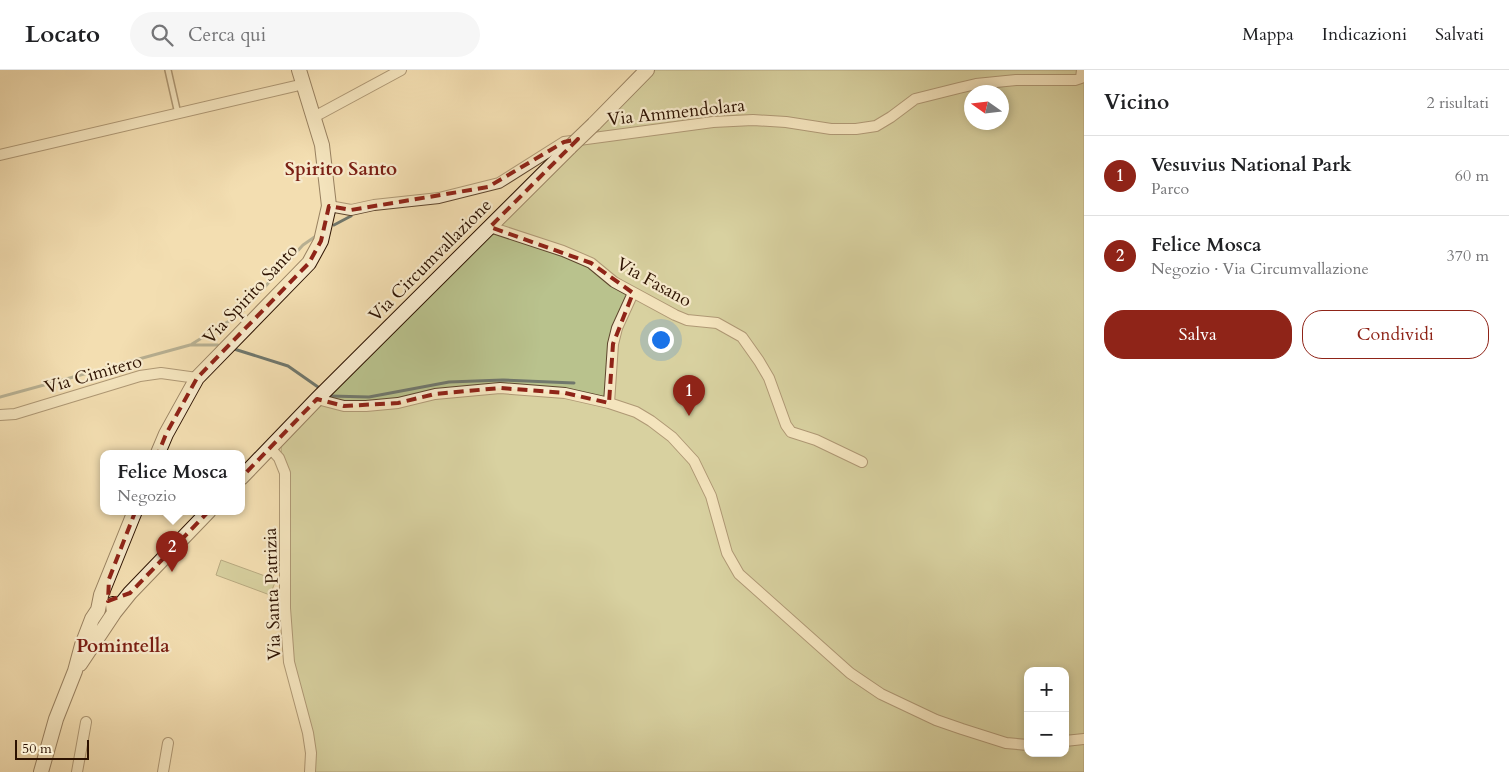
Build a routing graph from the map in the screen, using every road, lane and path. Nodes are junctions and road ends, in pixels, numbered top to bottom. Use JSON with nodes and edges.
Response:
{"nodes":[{"id":1,"x":168,"y":70,"type":"edge"},
{"id":2,"x":300,"y":70,"type":"edge"},
{"id":3,"x":401,"y":70,"type":"edge"},
{"id":4,"x":648,"y":70,"type":"edge"},
{"id":5,"x":1082,"y":76,"type":"edge"},
{"id":6,"x":304,"y":84,"type":"junction"},
{"id":7,"x":178,"y":114,"type":"junction"},
{"id":8,"x":314,"y":117,"type":"junction"},
{"id":9,"x":0,"y":155,"type":"edge"},
{"id":10,"x":329,"y":206,"type":"junction"},
{"id":11,"x":490,"y":227,"type":"junction"},
{"id":12,"x":633,"y":293,"type":"junction"},
{"id":13,"x":196,"y":378,"type":"junction"},
{"id":14,"x":317,"y":399,"type":"junction"},
{"id":15,"x":609,"y":403,"type":"junction"},
{"id":16,"x":0,"y":415,"type":"edge"},
{"id":17,"x":270,"y":448,"type":"junction"},
{"id":18,"x":159,"y":450,"type":"edge"},
{"id":19,"x":862,"y":462,"type":"dead end"},
{"id":20,"x":245,"y":474,"type":"edge"},
{"id":21,"x":133,"y":515,"type":"edge"},
{"id":22,"x":205,"y":515,"type":"edge"},
{"id":23,"x":107,"y":608,"type":"junction"},
{"id":24,"x":86,"y":722,"type":"dead end"},
{"id":25,"x":1084,"y":739,"type":"edge"},
{"id":26,"x":1069,"y":741,"type":"edge"},
{"id":27,"x":168,"y":743,"type":"dead end"},
{"id":28,"x":1024,"y":744,"type":"edge"},
{"id":29,"x":42,"y":772,"type":"edge"},
{"id":30,"x":77,"y":772,"type":"edge"},
{"id":31,"x":163,"y":772,"type":"edge"},
{"id":32,"x":310,"y":772,"type":"edge"}],
"edges":[{"from":1,"to":7,"type":"lane"},
{"from":2,"to":6,"type":"main road","name":"Via Spirito Santo"},
{"from":3,"to":8,"type":"street"},
{"from":4,"to":11,"type":"main road","name":"Via Circumvallazione","bridge":true},
{"from":5,"to":10,"type":"street","name":"Via Ammendolara"},
{"from":6,"to":7,"type":"street"},
{"from":6,"to":8,"type":"main road","name":"Via Spirito Santo"},
{"from":7,"to":9,"type":"street"},
{"from":8,"to":10,"type":"main road","name":"Via Spirito Santo"},
{"from":10,"to":13,"type":"main road","name":"Via Spirito Santo"},
{"from":11,"to":12,"type":"street","name":"Via Fasano"},
{"from":11,"to":14,"type":"main road","name":"Via Circumvallazione"},
{"from":12,"to":15,"type":"street"},
{"from":12,"to":19,"type":"street","name":"Via Fasano"},
{"from":13,"to":16,"type":"street","name":"Via Cimitero"},
{"from":13,"to":18,"type":"main road","name":"Via Spirito Santo"},
{"from":14,"to":15,"type":"street"},
{"from":14,"to":17,"type":"main road","name":"Via Circumvallazione"},
{"from":15,"to":28,"type":"street"},
{"from":17,"to":20,"type":"main road","name":"Via Circumvallazione"},
{"from":17,"to":32,"type":"street","name":"Via Santa Patrizia"},
{"from":21,"to":23,"type":"main road"},
{"from":22,"to":23,"type":"main road"},
{"from":23,"to":29,"type":"main road"},
{"from":24,"to":30,"type":"street"},
{"from":25,"to":26,"type":"street"},
{"from":27,"to":31,"type":"street"}]}
